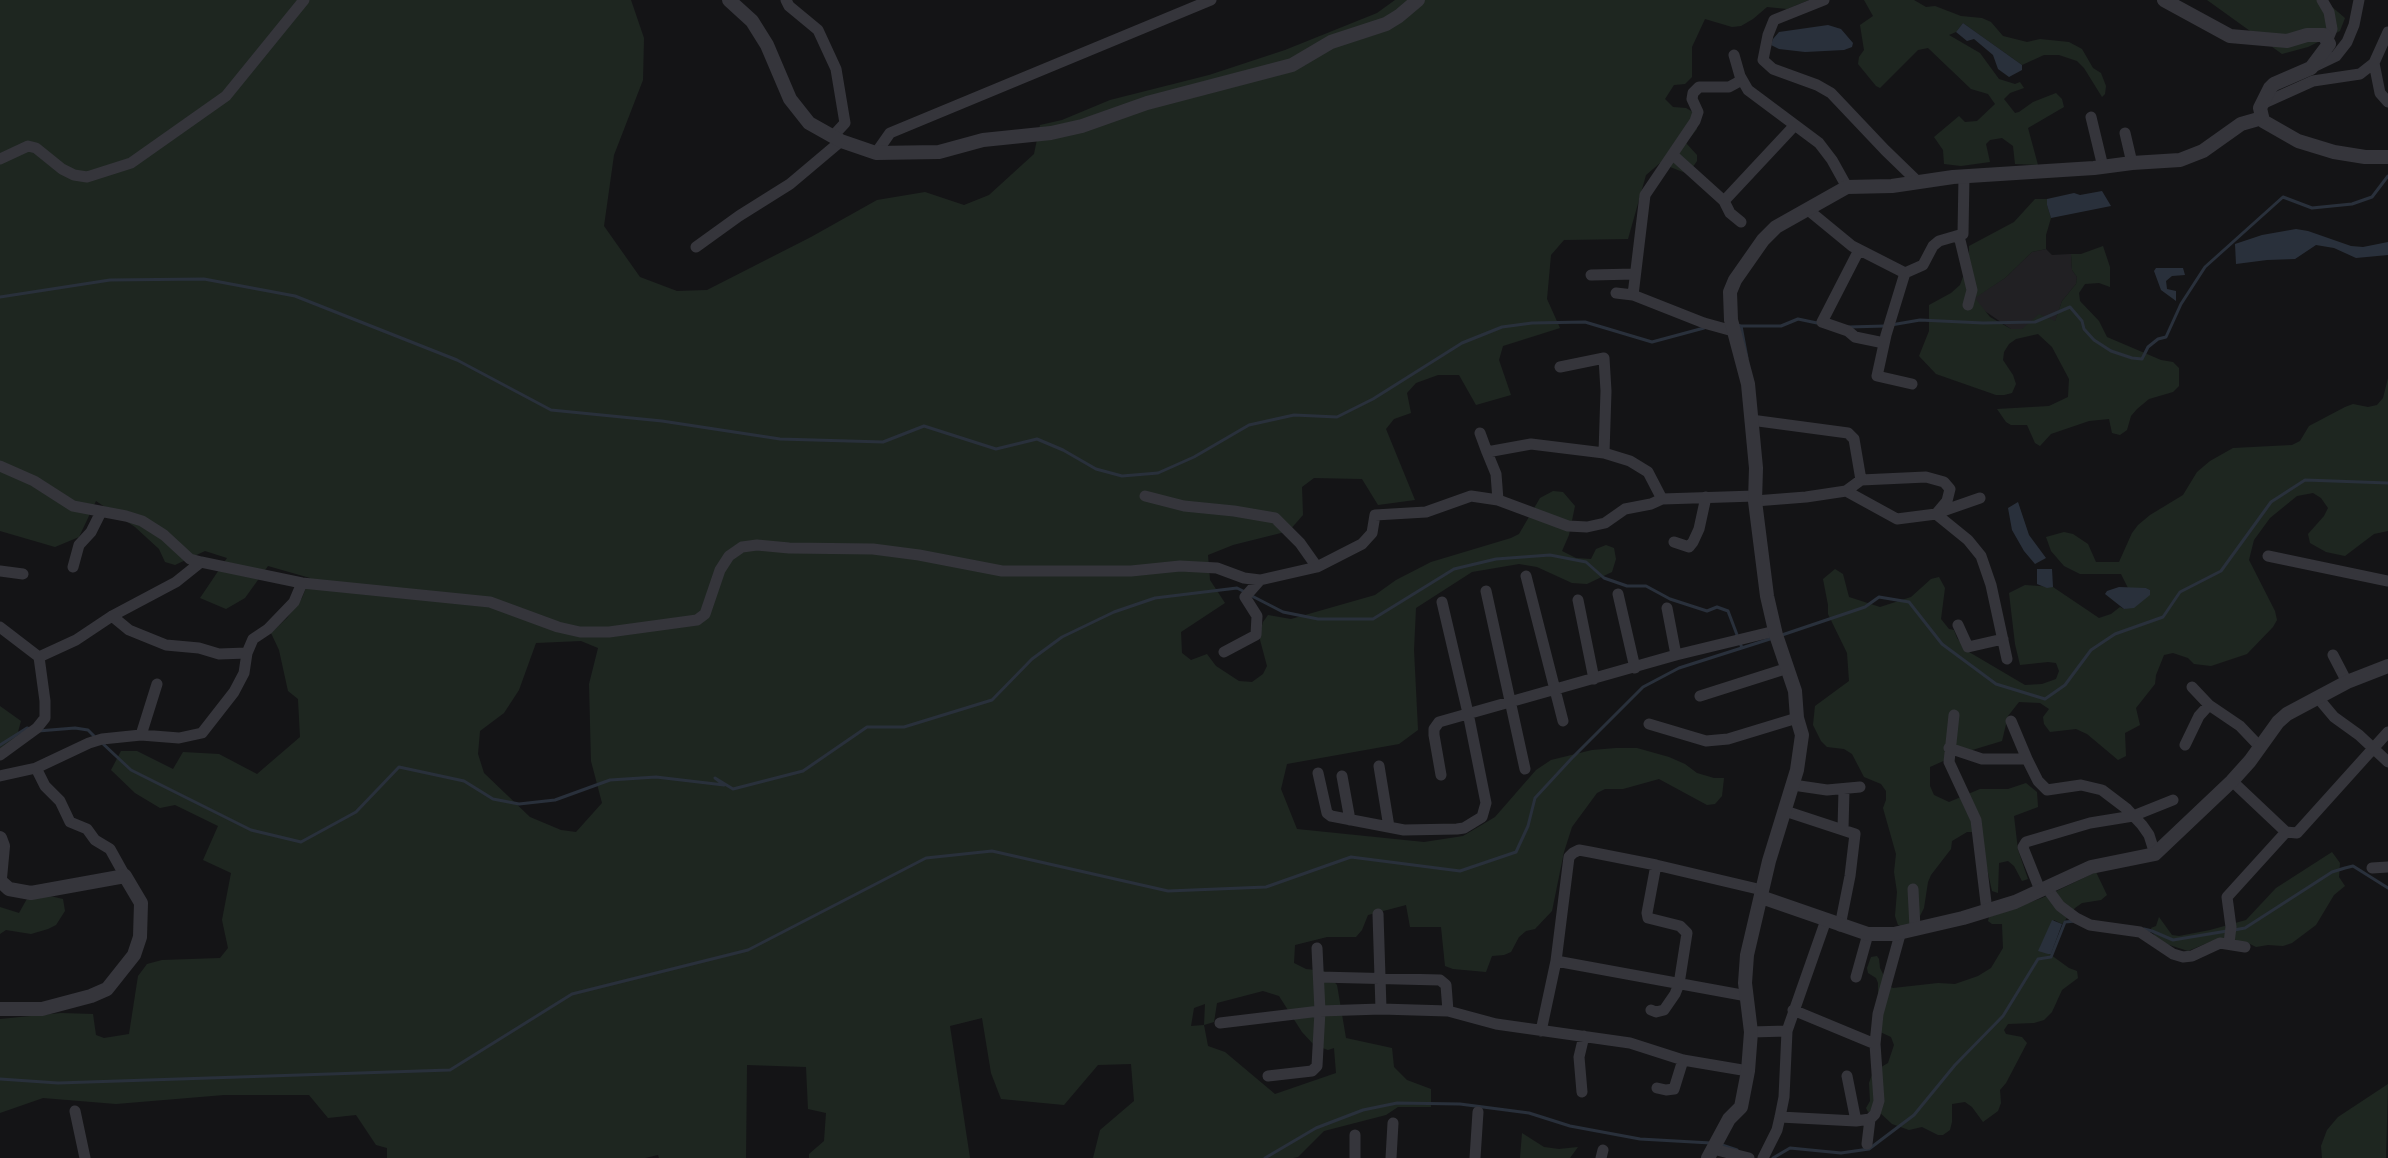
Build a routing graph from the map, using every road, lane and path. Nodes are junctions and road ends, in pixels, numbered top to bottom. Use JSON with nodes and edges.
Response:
{"nodes":[{"id":1,"x":304,"y":0,"type":"edge"},
{"id":2,"x":729,"y":0,"type":"edge"},
{"id":3,"x":786,"y":0,"type":"edge"},
{"id":4,"x":1211,"y":0,"type":"edge"},
{"id":5,"x":1418,"y":0,"type":"edge"},
{"id":6,"x":1824,"y":0,"type":"edge"},
{"id":7,"x":2164,"y":0,"type":"edge"},
{"id":8,"x":2322,"y":0,"type":"edge"},
{"id":9,"x":2359,"y":0,"type":"edge"},
{"id":10,"x":2388,"y":32,"type":"edge"},
{"id":11,"x":2328,"y":39,"type":"junction"},
{"id":12,"x":1734,"y":55,"type":"dead end"},
{"id":13,"x":2374,"y":62,"type":"junction"},
{"id":14,"x":2311,"y":68,"type":"junction"},
{"id":15,"x":1742,"y":80,"type":"junction"},
{"id":16,"x":2388,"y":102,"type":"edge"},
{"id":17,"x":2262,"y":111,"type":"junction"},
{"id":18,"x":2091,"y":117,"type":"dead end"},
{"id":19,"x":1795,"y":125,"type":"junction"},
{"id":20,"x":2125,"y":133,"type":"dead end"},
{"id":21,"x":837,"y":139,"type":"junction"},
{"id":22,"x":876,"y":153,"type":"junction"},
{"id":23,"x":1673,"y":155,"type":"junction"},
{"id":24,"x":2388,"y":157,"type":"edge"},
{"id":25,"x":0,"y":159,"type":"edge"},
{"id":26,"x":2132,"y":163,"type":"junction"},
{"id":27,"x":2103,"y":167,"type":"junction"},
{"id":28,"x":1964,"y":176,"type":"junction"},
{"id":29,"x":1918,"y":182,"type":"junction"},
{"id":30,"x":1847,"y":187,"type":"junction"},
{"id":31,"x":1724,"y":201,"type":"junction"},
{"id":32,"x":1807,"y":209,"type":"junction"},
{"id":33,"x":1742,"y":222,"type":"dead end"},
{"id":34,"x":1959,"y":236,"type":"junction"},
{"id":35,"x":696,"y":247,"type":"dead end"},
{"id":36,"x":1859,"y":250,"type":"junction"},
{"id":37,"x":1635,"y":274,"type":"junction"},
{"id":38,"x":1905,"y":274,"type":"junction"},
{"id":39,"x":1591,"y":275,"type":"dead end"},
{"id":40,"x":1616,"y":293,"type":"dead end"},
{"id":41,"x":1633,"y":295,"type":"junction"},
{"id":42,"x":1968,"y":305,"type":"dead end"},
{"id":43,"x":1732,"y":326,"type":"junction"},
{"id":44,"x":1885,"y":339,"type":"junction"},
{"id":45,"x":1560,"y":367,"type":"dead end"},
{"id":46,"x":1912,"y":384,"type":"dead end"},
{"id":47,"x":1756,"y":420,"type":"junction"},
{"id":48,"x":1480,"y":433,"type":"dead end"},
{"id":49,"x":1487,"y":452,"type":"junction"},
{"id":50,"x":1604,"y":453,"type":"junction"},
{"id":51,"x":0,"y":466,"type":"edge"},
{"id":52,"x":1861,"y":480,"type":"junction"},
{"id":53,"x":1846,"y":491,"type":"junction"},
{"id":54,"x":1145,"y":496,"type":"dead end"},
{"id":55,"x":1706,"y":497,"type":"junction"},
{"id":56,"x":1980,"y":498,"type":"dead end"},
{"id":57,"x":1662,"y":499,"type":"junction"},
{"id":58,"x":1757,"y":499,"type":"junction"},
{"id":59,"x":1498,"y":500,"type":"junction"},
{"id":60,"x":100,"y":512,"type":"junction"},
{"id":61,"x":1936,"y":514,"type":"junction"},
{"id":62,"x":1674,"y":542,"type":"dead end"},
{"id":63,"x":2268,"y":556,"type":"dead end"},
{"id":64,"x":201,"y":562,"type":"junction"},
{"id":65,"x":73,"y":567,"type":"dead end"},
{"id":66,"x":1317,"y":568,"type":"junction"},
{"id":67,"x":0,"y":571,"type":"edge"},
{"id":68,"x":23,"y":574,"type":"dead end"},
{"id":69,"x":1526,"y":576,"type":"dead end"},
{"id":70,"x":1260,"y":580,"type":"junction"},
{"id":71,"x":2388,"y":581,"type":"edge"},
{"id":72,"x":302,"y":583,"type":"junction"},
{"id":73,"x":1486,"y":591,"type":"dead end"},
{"id":74,"x":1618,"y":594,"type":"dead end"},
{"id":75,"x":1578,"y":600,"type":"dead end"},
{"id":76,"x":1442,"y":602,"type":"dead end"},
{"id":77,"x":1667,"y":608,"type":"dead end"},
{"id":78,"x":112,"y":616,"type":"junction"},
{"id":79,"x":1958,"y":625,"type":"dead end"},
{"id":80,"x":0,"y":627,"type":"edge"},
{"id":81,"x":1776,"y":635,"type":"junction"},
{"id":82,"x":2003,"y":639,"type":"junction"},
{"id":83,"x":1224,"y":652,"type":"dead end"},
{"id":84,"x":247,"y":653,"type":"junction"},
{"id":85,"x":1676,"y":655,"type":"junction"},
{"id":86,"x":2333,"y":655,"type":"dead end"},
{"id":87,"x":39,"y":657,"type":"junction"},
{"id":88,"x":2007,"y":659,"type":"dead end"},
{"id":89,"x":2388,"y":666,"type":"edge"},
{"id":90,"x":1635,"y":668,"type":"junction"},
{"id":91,"x":1788,"y":668,"type":"junction"},
{"id":92,"x":1594,"y":679,"type":"junction"},
{"id":93,"x":2347,"y":682,"type":"junction"},
{"id":94,"x":158,"y":684,"type":"dead end"},
{"id":95,"x":2192,"y":687,"type":"dead end"},
{"id":96,"x":1556,"y":689,"type":"junction"},
{"id":97,"x":1700,"y":696,"type":"dead end"},
{"id":98,"x":2318,"y":698,"type":"junction"},
{"id":99,"x":1509,"y":702,"type":"junction"},
{"id":100,"x":2209,"y":705,"type":"junction"},
{"id":101,"x":1468,"y":713,"type":"junction"},
{"id":102,"x":1954,"y":715,"type":"dead end"},
{"id":103,"x":1797,"y":718,"type":"junction"},
{"id":104,"x":1563,"y":721,"type":"dead end"},
{"id":105,"x":2011,"y":721,"type":"dead end"},
{"id":106,"x":1649,"y":724,"type":"dead end"},
{"id":107,"x":2388,"y":732,"type":"edge"},
{"id":108,"x":141,"y":735,"type":"junction"},
{"id":109,"x":2185,"y":744,"type":"dead end"},
{"id":110,"x":2260,"y":747,"type":"junction"},
{"id":111,"x":2374,"y":747,"type":"junction"},
{"id":112,"x":1949,"y":748,"type":"junction"},
{"id":113,"x":0,"y":755,"type":"edge"},
{"id":114,"x":2027,"y":759,"type":"junction"},
{"id":115,"x":2388,"y":762,"type":"edge"},
{"id":116,"x":1379,"y":766,"type":"dead end"},
{"id":117,"x":36,"y":768,"type":"junction"},
{"id":118,"x":1524,"y":769,"type":"dead end"},
{"id":119,"x":1318,"y":773,"type":"dead end"},
{"id":120,"x":1441,"y":775,"type":"dead end"},
{"id":121,"x":0,"y":776,"type":"edge"},
{"id":122,"x":1342,"y":776,"type":"dead end"},
{"id":123,"x":2232,"y":781,"type":"junction"},
{"id":124,"x":1793,"y":785,"type":"junction"},
{"id":125,"x":1860,"y":787,"type":"dead end"},
{"id":126,"x":1844,"y":790,"type":"junction"},
{"id":127,"x":2173,"y":800,"type":"dead end"},
{"id":128,"x":1785,"y":811,"type":"junction"},
{"id":129,"x":2133,"y":816,"type":"junction"},
{"id":130,"x":1350,"y":820,"type":"junction"},
{"id":131,"x":1389,"y":827,"type":"junction"},
{"id":132,"x":1843,"y":829,"type":"junction"},
{"id":133,"x":2286,"y":832,"type":"junction"},
{"id":134,"x":0,"y":838,"type":"edge"},
{"id":135,"x":2155,"y":854,"type":"junction"},
{"id":136,"x":1656,"y":865,"type":"junction"},
{"id":137,"x":2388,"y":867,"type":"edge"},
{"id":138,"x":2372,"y":868,"type":"dead end"},
{"id":139,"x":124,"y":876,"type":"junction"},
{"id":140,"x":0,"y":879,"type":"edge"},
{"id":141,"x":1913,"y":889,"type":"dead end"},
{"id":142,"x":2043,"y":889,"type":"junction"},
{"id":143,"x":1762,"y":894,"type":"junction"},
{"id":144,"x":1988,"y":911,"type":"junction"},
{"id":145,"x":1378,"y":914,"type":"dead end"},
{"id":146,"x":1826,"y":920,"type":"junction"},
{"id":147,"x":1840,"y":926,"type":"junction"},
{"id":148,"x":1916,"y":928,"type":"junction"},
{"id":149,"x":1901,"y":931,"type":"junction"},
{"id":150,"x":1868,"y":934,"type":"junction"},
{"id":151,"x":2230,"y":935,"type":"junction"},
{"id":152,"x":2245,"y":946,"type":"dead end"},
{"id":153,"x":1317,"y":948,"type":"dead end"},
{"id":154,"x":1556,"y":961,"type":"junction"},
{"id":155,"x":1319,"y":977,"type":"junction"},
{"id":156,"x":1380,"y":977,"type":"junction"},
{"id":157,"x":1856,"y":977,"type":"dead end"},
{"id":158,"x":1679,"y":984,"type":"junction"},
{"id":159,"x":1747,"y":996,"type":"junction"},
{"id":160,"x":0,"y":1009,"type":"edge"},
{"id":161,"x":1381,"y":1009,"type":"junction"},
{"id":162,"x":1651,"y":1010,"type":"dead end"},
{"id":163,"x":1793,"y":1010,"type":"junction"},
{"id":164,"x":1320,"y":1011,"type":"junction"},
{"id":165,"x":1448,"y":1011,"type":"junction"},
{"id":166,"x":1220,"y":1023,"type":"dead end"},
{"id":167,"x":1541,"y":1031,"type":"junction"},
{"id":168,"x":1787,"y":1031,"type":"junction"},
{"id":169,"x":1751,"y":1032,"type":"junction"},
{"id":170,"x":1584,"y":1036,"type":"junction"},
{"id":171,"x":1875,"y":1044,"type":"junction"},
{"id":172,"x":1683,"y":1060,"type":"junction"},
{"id":173,"x":1748,"y":1071,"type":"junction"},
{"id":174,"x":1268,"y":1076,"type":"dead end"},
{"id":175,"x":1847,"y":1076,"type":"dead end"},
{"id":176,"x":1657,"y":1088,"type":"dead end"},
{"id":177,"x":1582,"y":1092,"type":"dead end"},
{"id":178,"x":75,"y":1111,"type":"dead end"},
{"id":179,"x":1478,"y":1112,"type":"dead end"},
{"id":180,"x":1780,"y":1117,"type":"junction"},
{"id":181,"x":1870,"y":1119,"type":"junction"},
{"id":182,"x":1856,"y":1121,"type":"junction"},
{"id":183,"x":1393,"y":1123,"type":"dead end"},
{"id":184,"x":1355,"y":1135,"type":"dead end"},
{"id":185,"x":1867,"y":1144,"type":"dead end"},
{"id":186,"x":1713,"y":1148,"type":"edge"},
{"id":187,"x":1764,"y":1156,"type":"edge"},
{"id":188,"x":85,"y":1158,"type":"edge"},
{"id":189,"x":1355,"y":1158,"type":"edge"},
{"id":190,"x":1391,"y":1158,"type":"edge"},
{"id":191,"x":1476,"y":1158,"type":"edge"},
{"id":192,"x":1749,"y":1158,"type":"edge"}],
"edges":[{"from":1,"to":25,"type":"street"},
{"from":2,"to":21,"type":"street"},
{"from":3,"to":21,"type":"street"},
{"from":4,"to":22,"type":"street"},
{"from":5,"to":22,"type":"street"},
{"from":6,"to":29,"type":"street"},
{"from":7,"to":11,"type":"street"},
{"from":8,"to":11,"type":"street"},
{"from":9,"to":14,"type":"street"},
{"from":10,"to":13,"type":"street"},
{"from":11,"to":14,"type":"street"},
{"from":12,"to":15,"type":"street"},
{"from":13,"to":16,"type":"street"},
{"from":13,"to":17,"type":"street"},
{"from":14,"to":17,"type":"street"},
{"from":15,"to":19,"type":"street"},
{"from":15,"to":23,"type":"street"},
{"from":17,"to":24,"type":"street"},
{"from":17,"to":26,"type":"street"},
{"from":18,"to":27,"type":"street"},
{"from":19,"to":30,"type":"street"},
{"from":19,"to":31,"type":"street"},
{"from":20,"to":26,"type":"street"},
{"from":21,"to":22,"type":"street"},
{"from":21,"to":35,"type":"street"},
{"from":23,"to":31,"type":"street"},
{"from":23,"to":37,"type":"street"},
{"from":26,"to":27,"type":"street"},
{"from":27,"to":28,"type":"street"},
{"from":28,"to":29,"type":"street"},
{"from":28,"to":34,"type":"street"},
{"from":29,"to":30,"type":"street"},
{"from":30,"to":32,"type":"street"},
{"from":31,"to":33,"type":"street"},
{"from":32,"to":36,"type":"street"},
{"from":32,"to":43,"type":"street"},
{"from":34,"to":38,"type":"street"},
{"from":34,"to":42,"type":"street"},
{"from":36,"to":38,"type":"street"},
{"from":36,"to":44,"type":"street"},
{"from":37,"to":39,"type":"street"},
{"from":37,"to":41,"type":"street"},
{"from":38,"to":44,"type":"street"},
{"from":40,"to":41,"type":"street"},
{"from":41,"to":43,"type":"street"},
{"from":43,"to":47,"type":"street"},
{"from":44,"to":46,"type":"street"},
{"from":45,"to":50,"type":"street"},
{"from":47,"to":52,"type":"street"},
{"from":47,"to":58,"type":"street"},
{"from":48,"to":49,"type":"street"},
{"from":49,"to":50,"type":"street"},
{"from":49,"to":59,"type":"street"},
{"from":50,"to":57,"type":"street"},
{"from":51,"to":60,"type":"street"},
{"from":52,"to":53,"type":"street"},
{"from":52,"to":61,"type":"street"},
{"from":53,"to":58,"type":"street"},
{"from":53,"to":61,"type":"street"},
{"from":54,"to":66,"type":"street"},
{"from":55,"to":57,"type":"street"},
{"from":55,"to":58,"type":"street"},
{"from":55,"to":62,"type":"street"},
{"from":56,"to":61,"type":"street"},
{"from":57,"to":59,"type":"street"},
{"from":58,"to":81,"type":"street"},
{"from":59,"to":66,"type":"street"},
{"from":60,"to":64,"type":"street"},
{"from":60,"to":65,"type":"street"},
{"from":61,"to":82,"type":"street"},
{"from":63,"to":71,"type":"street"},
{"from":64,"to":72,"type":"street"},
{"from":64,"to":78,"type":"street"},
{"from":66,"to":70,"type":"street"},
{"from":67,"to":68,"type":"street"},
{"from":69,"to":96,"type":"street"},
{"from":70,"to":72,"type":"street"},
{"from":70,"to":83,"type":"street"},
{"from":72,"to":84,"type":"street"},
{"from":73,"to":99,"type":"street"},
{"from":74,"to":90,"type":"street"},
{"from":75,"to":92,"type":"street"},
{"from":76,"to":101,"type":"street"},
{"from":77,"to":85,"type":"street"},
{"from":78,"to":84,"type":"street"},
{"from":78,"to":87,"type":"street"},
{"from":79,"to":82,"type":"street"},
{"from":80,"to":87,"type":"street"},
{"from":81,"to":85,"type":"street"},
{"from":81,"to":91,"type":"street"},
{"from":82,"to":88,"type":"street"},
{"from":84,"to":108,"type":"street"},
{"from":85,"to":90,"type":"street"},
{"from":86,"to":93,"type":"street"},
{"from":87,"to":113,"type":"street"},
{"from":89,"to":93,"type":"street"},
{"from":90,"to":92,"type":"street"},
{"from":91,"to":97,"type":"street"},
{"from":91,"to":103,"type":"street"},
{"from":92,"to":96,"type":"street"},
{"from":93,"to":98,"type":"street"},
{"from":94,"to":108,"type":"street"},
{"from":95,"to":100,"type":"street"},
{"from":96,"to":99,"type":"street"},
{"from":96,"to":104,"type":"street"},
{"from":98,"to":110,"type":"street"},
{"from":98,"to":111,"type":"street"},
{"from":99,"to":101,"type":"street"},
{"from":99,"to":118,"type":"street"},
{"from":100,"to":109,"type":"street"},
{"from":100,"to":110,"type":"street"},
{"from":101,"to":120,"type":"street"},
{"from":101,"to":131,"type":"street"},
{"from":102,"to":112,"type":"street"},
{"from":103,"to":106,"type":"street"},
{"from":103,"to":124,"type":"street"},
{"from":105,"to":114,"type":"street"},
{"from":107,"to":111,"type":"street"},
{"from":108,"to":117,"type":"street"},
{"from":110,"to":123,"type":"street"},
{"from":111,"to":115,"type":"street"},
{"from":111,"to":133,"type":"street"},
{"from":112,"to":114,"type":"street"},
{"from":112,"to":144,"type":"street"},
{"from":114,"to":129,"type":"street"},
{"from":116,"to":131,"type":"street"},
{"from":117,"to":121,"type":"street"},
{"from":117,"to":139,"type":"street"},
{"from":119,"to":130,"type":"street"},
{"from":122,"to":130,"type":"street"},
{"from":123,"to":133,"type":"street"},
{"from":123,"to":135,"type":"street"},
{"from":124,"to":126,"type":"street"},
{"from":124,"to":128,"type":"street"},
{"from":125,"to":126,"type":"street"},
{"from":126,"to":132,"type":"street"},
{"from":127,"to":129,"type":"street"},
{"from":128,"to":132,"type":"street"},
{"from":128,"to":143,"type":"street"},
{"from":129,"to":135,"type":"street"},
{"from":129,"to":142,"type":"street"},
{"from":130,"to":131,"type":"street"},
{"from":132,"to":147,"type":"street"},
{"from":133,"to":151,"type":"street"},
{"from":134,"to":140,"type":"street"},
{"from":135,"to":142,"type":"street"},
{"from":136,"to":143,"type":"street"},
{"from":136,"to":154,"type":"street"},
{"from":136,"to":158,"type":"street"},
{"from":137,"to":138,"type":"street"},
{"from":139,"to":140,"type":"street"},
{"from":139,"to":160,"type":"street"},
{"from":141,"to":148,"type":"street"},
{"from":142,"to":144,"type":"street"},
{"from":142,"to":151,"type":"street"},
{"from":143,"to":146,"type":"street"},
{"from":143,"to":159,"type":"street"},
{"from":144,"to":148,"type":"street"},
{"from":145,"to":156,"type":"street"},
{"from":146,"to":147,"type":"street"},
{"from":146,"to":163,"type":"street"},
{"from":147,"to":150,"type":"street"},
{"from":148,"to":149,"type":"street"},
{"from":149,"to":150,"type":"street"},
{"from":149,"to":171,"type":"street"},
{"from":150,"to":157,"type":"street"},
{"from":151,"to":152,"type":"street"},
{"from":153,"to":155,"type":"street"},
{"from":154,"to":158,"type":"street"},
{"from":154,"to":167,"type":"street"},
{"from":155,"to":156,"type":"street"},
{"from":155,"to":164,"type":"street"},
{"from":156,"to":161,"type":"street"},
{"from":156,"to":165,"type":"street"},
{"from":158,"to":159,"type":"street"},
{"from":158,"to":162,"type":"street"},
{"from":159,"to":169,"type":"street"},
{"from":161,"to":164,"type":"street"},
{"from":161,"to":165,"type":"street"},
{"from":163,"to":168,"type":"street"},
{"from":163,"to":171,"type":"street"},
{"from":164,"to":166,"type":"street"},
{"from":164,"to":174,"type":"street"},
{"from":165,"to":167,"type":"street"},
{"from":167,"to":170,"type":"street"},
{"from":168,"to":169,"type":"street"},
{"from":168,"to":180,"type":"street"},
{"from":169,"to":173,"type":"street"},
{"from":170,"to":172,"type":"street"},
{"from":170,"to":177,"type":"street"},
{"from":171,"to":181,"type":"street"},
{"from":172,"to":173,"type":"street"},
{"from":172,"to":176,"type":"street"},
{"from":173,"to":186,"type":"street"},
{"from":175,"to":182,"type":"street"},
{"from":178,"to":188,"type":"street"},
{"from":179,"to":191,"type":"street"},
{"from":180,"to":182,"type":"street"},
{"from":180,"to":187,"type":"street"},
{"from":181,"to":182,"type":"street"},
{"from":181,"to":185,"type":"street"},
{"from":183,"to":190,"type":"street"},
{"from":184,"to":189,"type":"street"},
{"from":186,"to":192,"type":"street"}]}
